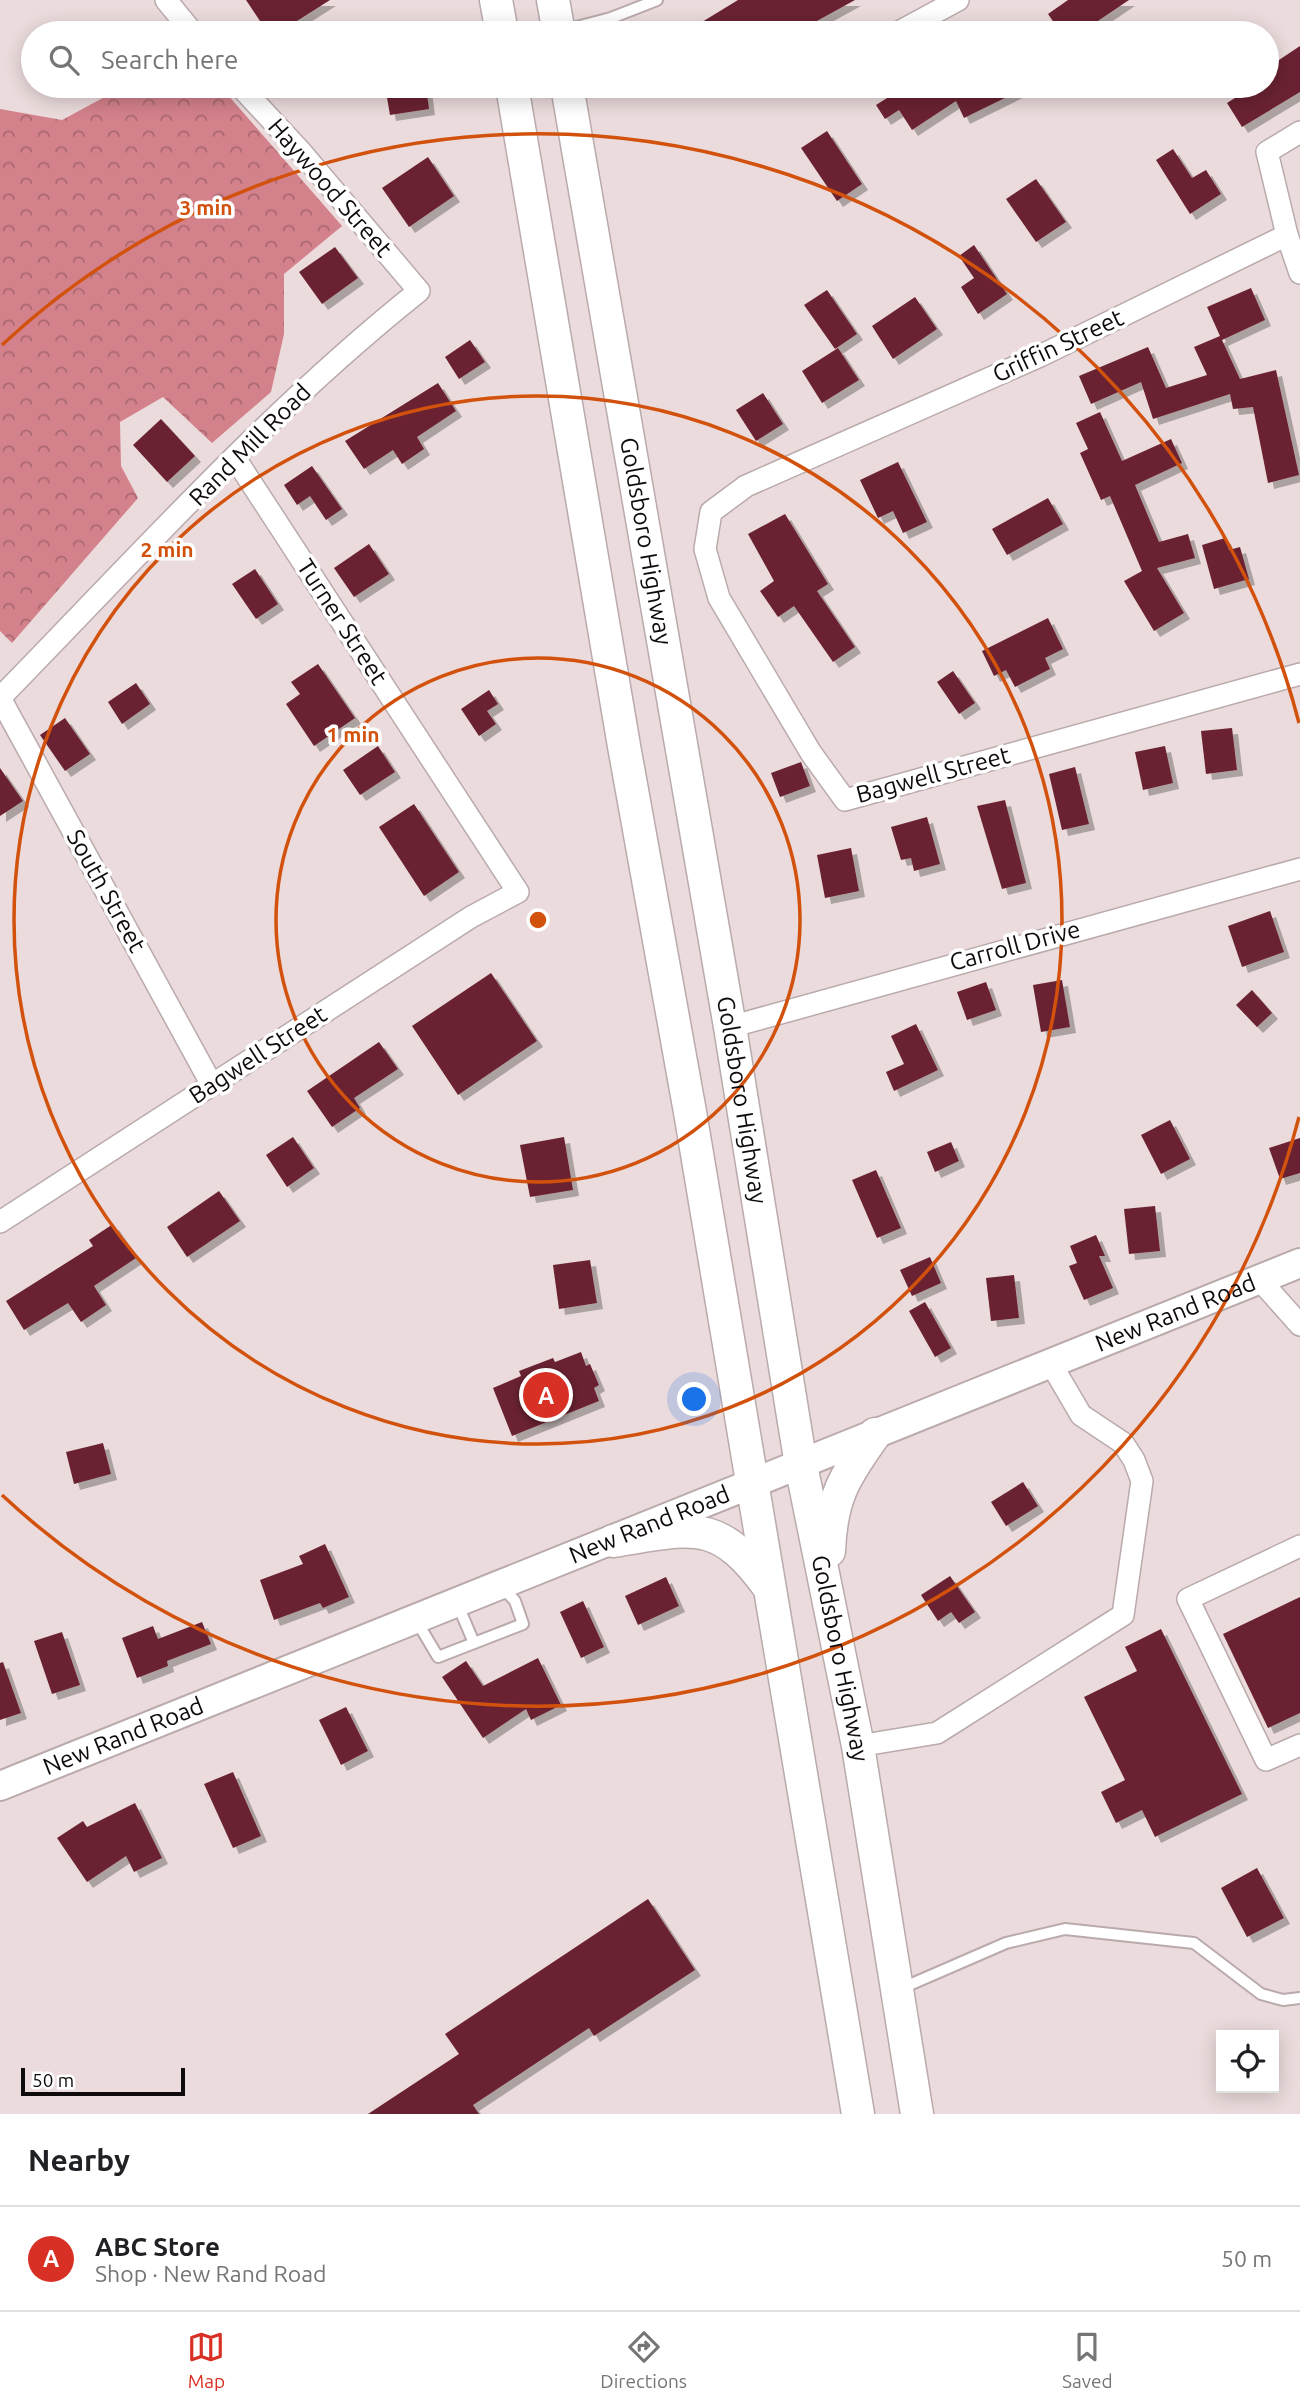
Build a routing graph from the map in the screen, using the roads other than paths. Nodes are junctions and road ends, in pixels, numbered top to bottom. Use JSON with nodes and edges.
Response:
{"nodes":[{"id":1,"x":166,"y":0,"type":"edge"},
{"id":2,"x":496,"y":0,"type":"edge"},
{"id":3,"x":553,"y":0,"type":"edge"},
{"id":4,"x":657,"y":0,"type":"edge"},
{"id":5,"x":958,"y":0,"type":"edge"},
{"id":6,"x":183,"y":21,"type":"edge"},
{"id":7,"x":500,"y":21,"type":"edge"},
{"id":8,"x":556,"y":21,"type":"edge"},
{"id":9,"x":600,"y":21,"type":"edge"},
{"id":10,"x":919,"y":21,"type":"edge"},
{"id":11,"x":251,"y":98,"type":"edge"},
{"id":12,"x":514,"y":98,"type":"edge"},
{"id":13,"x":569,"y":98,"type":"edge"},
{"id":14,"x":1300,"y":132,"type":"edge"},
{"id":15,"x":1287,"y":235,"type":"junction"},
{"id":16,"x":1300,"y":273,"type":"edge"},
{"id":17,"x":419,"y":291,"type":"joint"},
{"id":18,"x":235,"y":458,"type":"junction"},
{"id":19,"x":716,"y":509,"type":"joint"},
{"id":20,"x":1300,"y":674,"type":"edge"},
{"id":21,"x":0,"y":698,"type":"edge"},
{"id":22,"x":1300,"y":869,"type":"edge"},
{"id":23,"x":518,"y":892,"type":"joint"},
{"id":24,"x":730,"y":1027,"type":"junction"},
{"id":25,"x":212,"y":1085,"type":"junction"},
{"id":26,"x":0,"y":1222,"type":"edge"},
{"id":27,"x":1300,"y":1263,"type":"edge"},
{"id":28,"x":1259,"y":1279,"type":"junction"},
{"id":29,"x":1300,"y":1325,"type":"edge"},
{"id":30,"x":1050,"y":1362,"type":"junction"},
{"id":31,"x":875,"y":1434,"type":"junction"},
{"id":32,"x":801,"y":1465,"type":"junction"},
{"id":33,"x":753,"y":1483,"type":"junction"},
{"id":34,"x":613,"y":1541,"type":"junction"},
{"id":35,"x":1300,"y":1546,"type":"edge"},
{"id":36,"x":501,"y":1584,"type":"junction"},
{"id":37,"x":770,"y":1590,"type":"junction"},
{"id":38,"x":828,"y":1598,"type":"junction"},
{"id":39,"x":457,"y":1602,"type":"junction"},
{"id":40,"x":416,"y":1620,"type":"junction"},
{"id":41,"x":474,"y":1643,"type":"junction"},
{"id":42,"x":1300,"y":1745,"type":"edge"},
{"id":43,"x":858,"y":1746,"type":"junction"},
{"id":44,"x":0,"y":1786,"type":"edge"},
{"id":45,"x":897,"y":1990,"type":"junction"},
{"id":46,"x":1300,"y":1998,"type":"edge"},
{"id":47,"x":858,"y":2114,"type":"edge"},
{"id":48,"x":917,"y":2114,"type":"edge"}],
"edges":[{"from":1,"to":6,"type":"street"},
{"from":2,"to":7,"type":"main road"},
{"from":3,"to":8,"type":"main road"},
{"from":4,"to":9,"type":"lane"},
{"from":5,"to":10,"type":"street"},
{"from":11,"to":17,"type":"street","name":"Haywood Street"},
{"from":12,"to":33,"type":"main road"},
{"from":13,"to":24,"type":"main road","name":"Goldsboro Highway"},
{"from":14,"to":15,"type":"street"},
{"from":15,"to":16,"type":"street"},
{"from":15,"to":19,"type":"street","name":"Griffin Street"},
{"from":17,"to":18,"type":"street","name":"Rand Mill Road"},
{"from":18,"to":21,"type":"street","name":"Rand Mill Road"},
{"from":18,"to":23,"type":"street","name":"Turner Street"},
{"from":19,"to":20,"type":"street","name":"Bagwell Street"},
{"from":21,"to":25,"type":"street","name":"South Street"},
{"from":22,"to":24,"type":"street","name":"Carroll Drive"},
{"from":23,"to":25,"type":"street","name":"Bagwell Street"},
{"from":24,"to":32,"type":"main road","name":"Goldsboro Highway"},
{"from":25,"to":26,"type":"street","name":"Bagwell Street"},
{"from":27,"to":28,"type":"street","name":"New Rand Road"},
{"from":28,"to":29,"type":"street"},
{"from":28,"to":30,"type":"street","name":"New Rand Road"},
{"from":30,"to":31,"type":"street","name":"New Rand Road"},
{"from":30,"to":43,"type":"street"},
{"from":31,"to":32,"type":"street","name":"New Rand Road"},
{"from":31,"to":38,"type":"main road"},
{"from":32,"to":33,"type":"street","name":"New Rand Road"},
{"from":32,"to":38,"type":"main road","name":"Goldsboro Highway"},
{"from":33,"to":34,"type":"street","name":"New Rand Road"},
{"from":33,"to":37,"type":"main road"},
{"from":34,"to":36,"type":"street","name":"New Rand Road"},
{"from":34,"to":37,"type":"main road"},
{"from":35,"to":42,"type":"street"},
{"from":36,"to":39,"type":"street","name":"New Rand Road"},
{"from":36,"to":41,"type":"lane"},
{"from":37,"to":47,"type":"main road"},
{"from":38,"to":43,"type":"main road","name":"Goldsboro Highway"},
{"from":39,"to":40,"type":"street","name":"New Rand Road"},
{"from":39,"to":41,"type":"lane"},
{"from":40,"to":41,"type":"lane"},
{"from":40,"to":44,"type":"street","name":"New Rand Road"},
{"from":43,"to":45,"type":"main road","name":"Goldsboro Highway"},
{"from":45,"to":46,"type":"lane"},
{"from":45,"to":48,"type":"main road","name":"Goldsboro Highway"}]}
